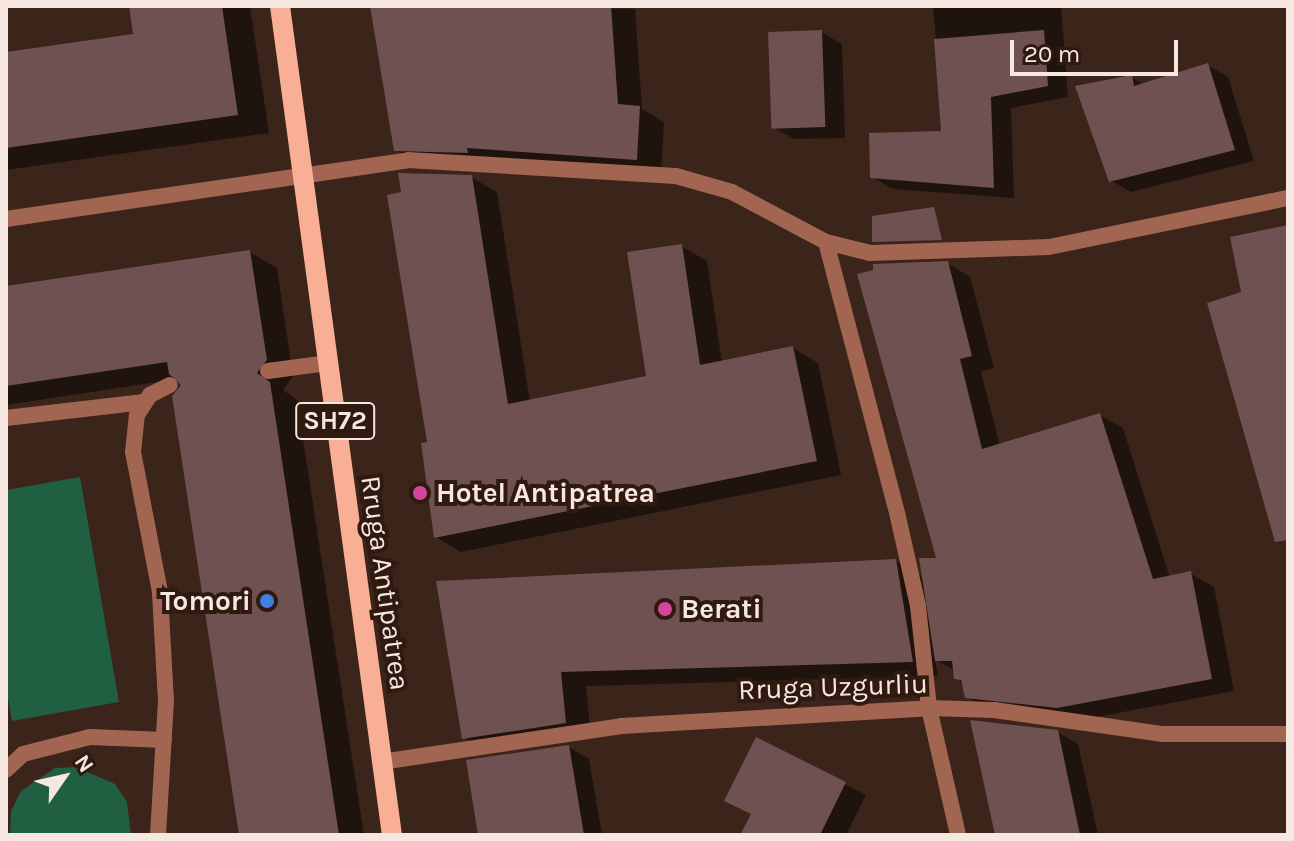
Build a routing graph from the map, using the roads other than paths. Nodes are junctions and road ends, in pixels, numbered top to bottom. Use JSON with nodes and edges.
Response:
{"nodes":[{"id":1,"x":280,"y":6,"type":"edge"},
{"id":2,"x":303,"y":177,"type":"junction"},
{"id":3,"x":1288,"y":198,"type":"edge"},
{"id":4,"x":6,"y":219,"type":"edge"},
{"id":5,"x":826,"y":242,"type":"junction"},
{"id":6,"x":328,"y":363,"type":"junction"},
{"id":7,"x":268,"y":371,"type":"dead end"},
{"id":8,"x":170,"y":385,"type":"dead end"},
{"id":9,"x":144,"y":402,"type":"junction"},
{"id":10,"x":6,"y":418,"type":"edge"},
{"id":11,"x":929,"y":708,"type":"junction"},
{"id":12,"x":1288,"y":734,"type":"edge"},
{"id":13,"x":164,"y":740,"type":"junction"},
{"id":14,"x":381,"y":762,"type":"junction"},
{"id":15,"x":6,"y":770,"type":"edge"},
{"id":16,"x":158,"y":835,"type":"edge"},
{"id":17,"x":392,"y":835,"type":"edge"},
{"id":18,"x":958,"y":835,"type":"edge"}],
"edges":[{"from":1,"to":2,"type":"main road","name":"Rruga Antipatrea","number":"SH72"},
{"from":2,"to":4,"type":"street"},
{"from":2,"to":5,"type":"street"},
{"from":2,"to":6,"type":"main road","name":"Rruga Antipatrea","number":"SH72"},
{"from":3,"to":5,"type":"street"},
{"from":5,"to":11,"type":"street"},
{"from":6,"to":7,"type":"street"},
{"from":6,"to":14,"type":"main road","name":"Rruga Antipatrea","number":"SH72"},
{"from":8,"to":9,"type":"street"},
{"from":9,"to":10,"type":"street"},
{"from":9,"to":13,"type":"street"},
{"from":11,"to":12,"type":"street","name":"Rruga Uzgurliu"},
{"from":11,"to":14,"type":"street","name":"Rruga Uzgurliu"},
{"from":11,"to":18,"type":"street"},
{"from":13,"to":15,"type":"street"},
{"from":13,"to":16,"type":"street"},
{"from":14,"to":17,"type":"main road","name":"Rruga Antipatrea","number":"SH72"}]}
